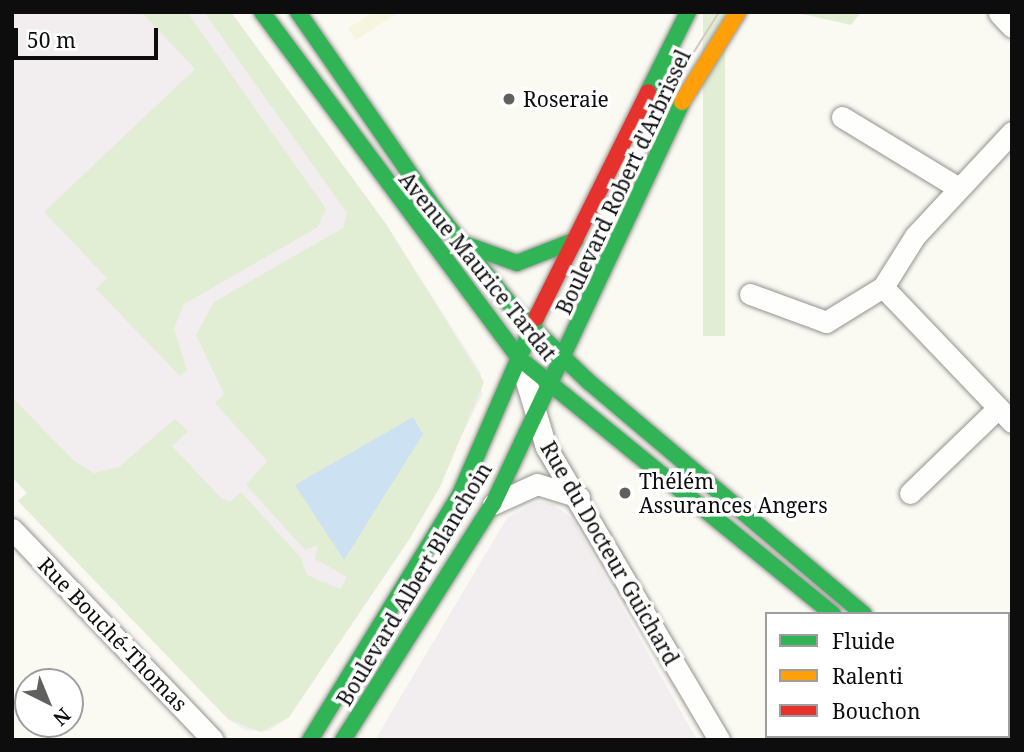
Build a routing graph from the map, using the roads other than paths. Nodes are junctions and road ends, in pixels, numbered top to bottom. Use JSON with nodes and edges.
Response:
{"nodes":[{"id":1,"x":262,"y":12,"type":"edge"},
{"id":2,"x":298,"y":12,"type":"edge"},
{"id":3,"x":688,"y":12,"type":"edge"},
{"id":4,"x":738,"y":12,"type":"edge"},
{"id":5,"x":842,"y":117,"type":"dead end"},
{"id":6,"x":1012,"y":132,"type":"edge"},
{"id":7,"x":959,"y":188,"type":"junction"},
{"id":8,"x":459,"y":240,"type":"junction"},
{"id":9,"x":576,"y":240,"type":"junction"},
{"id":10,"x":883,"y":287,"type":"junction"},
{"id":11,"x":750,"y":294,"type":"dead end"},
{"id":12,"x":533,"y":328,"type":"junction"},
{"id":13,"x":563,"y":358,"type":"junction"},
{"id":14,"x":520,"y":359,"type":"junction"},
{"id":15,"x":552,"y":380,"type":"junction"},
{"id":16,"x":1005,"y":415,"type":"edge"},
{"id":17,"x":534,"y":416,"type":"junction"},
{"id":18,"x":909,"y":493,"type":"dead end"},
{"id":19,"x":579,"y":497,"type":"junction"},
{"id":20,"x":492,"y":504,"type":"junction"},
{"id":21,"x":12,"y":529,"type":"edge"},
{"id":22,"x":831,"y":612,"type":"edge"},
{"id":23,"x":862,"y":612,"type":"edge"},
{"id":24,"x":213,"y":740,"type":"edge"},
{"id":25,"x":310,"y":740,"type":"edge"},
{"id":26,"x":342,"y":740,"type":"edge"},
{"id":27,"x":719,"y":740,"type":"edge"}],
"edges":[{"from":1,"to":14,"type":"street","name":"Avenue Maurice Tardat"},
{"from":2,"to":8,"type":"street","name":"Avenue Maurice Tardat"},
{"from":3,"to":9,"type":"street","name":"Boulevard Robert d'Arbrissel"},
{"from":4,"to":13,"type":"street","name":"Boulevard Robert d'Arbrissel"},
{"from":5,"to":7,"type":"street"},
{"from":6,"to":7,"type":"street"},
{"from":7,"to":10,"type":"street"},
{"from":8,"to":9,"type":"street"},
{"from":8,"to":12,"type":"street","name":"Avenue Maurice Tardat"},
{"from":9,"to":12,"type":"street","name":"Boulevard Robert d'Arbrissel"},
{"from":10,"to":11,"type":"street"},
{"from":10,"to":16,"type":"street"},
{"from":12,"to":13,"type":"street","name":"Avenue Maurice Tardat"},
{"from":12,"to":14,"type":"street","name":"Boulevard Robert d'Arbrissel"},
{"from":13,"to":15,"type":"street","name":"Boulevard Robert d'Arbrissel"},
{"from":13,"to":23,"type":"street","name":"Avenue Maurice Tardat"},
{"from":14,"to":15,"type":"street","name":"Avenue Maurice Tardat"},
{"from":14,"to":17,"type":"street","name":"Rue du Docteur Guichard"},
{"from":14,"to":25,"type":"street","name":"Boulevard Albert Blanchoin"},
{"from":15,"to":17,"type":"street","name":"Boulevard Albert Blanchoin"},
{"from":15,"to":22,"type":"street","name":"Avenue Maurice Tardat"},
{"from":16,"to":18,"type":"street"},
{"from":17,"to":19,"type":"street","name":"Rue du Docteur Guichard"},
{"from":17,"to":20,"type":"street","name":"Boulevard Albert Blanchoin"},
{"from":19,"to":20,"type":"street"},
{"from":19,"to":27,"type":"street","name":"Rue du Docteur Guichard"},
{"from":20,"to":26,"type":"street","name":"Boulevard Albert Blanchoin"},
{"from":21,"to":24,"type":"street","name":"Rue Bouché-Thomas"}]}
